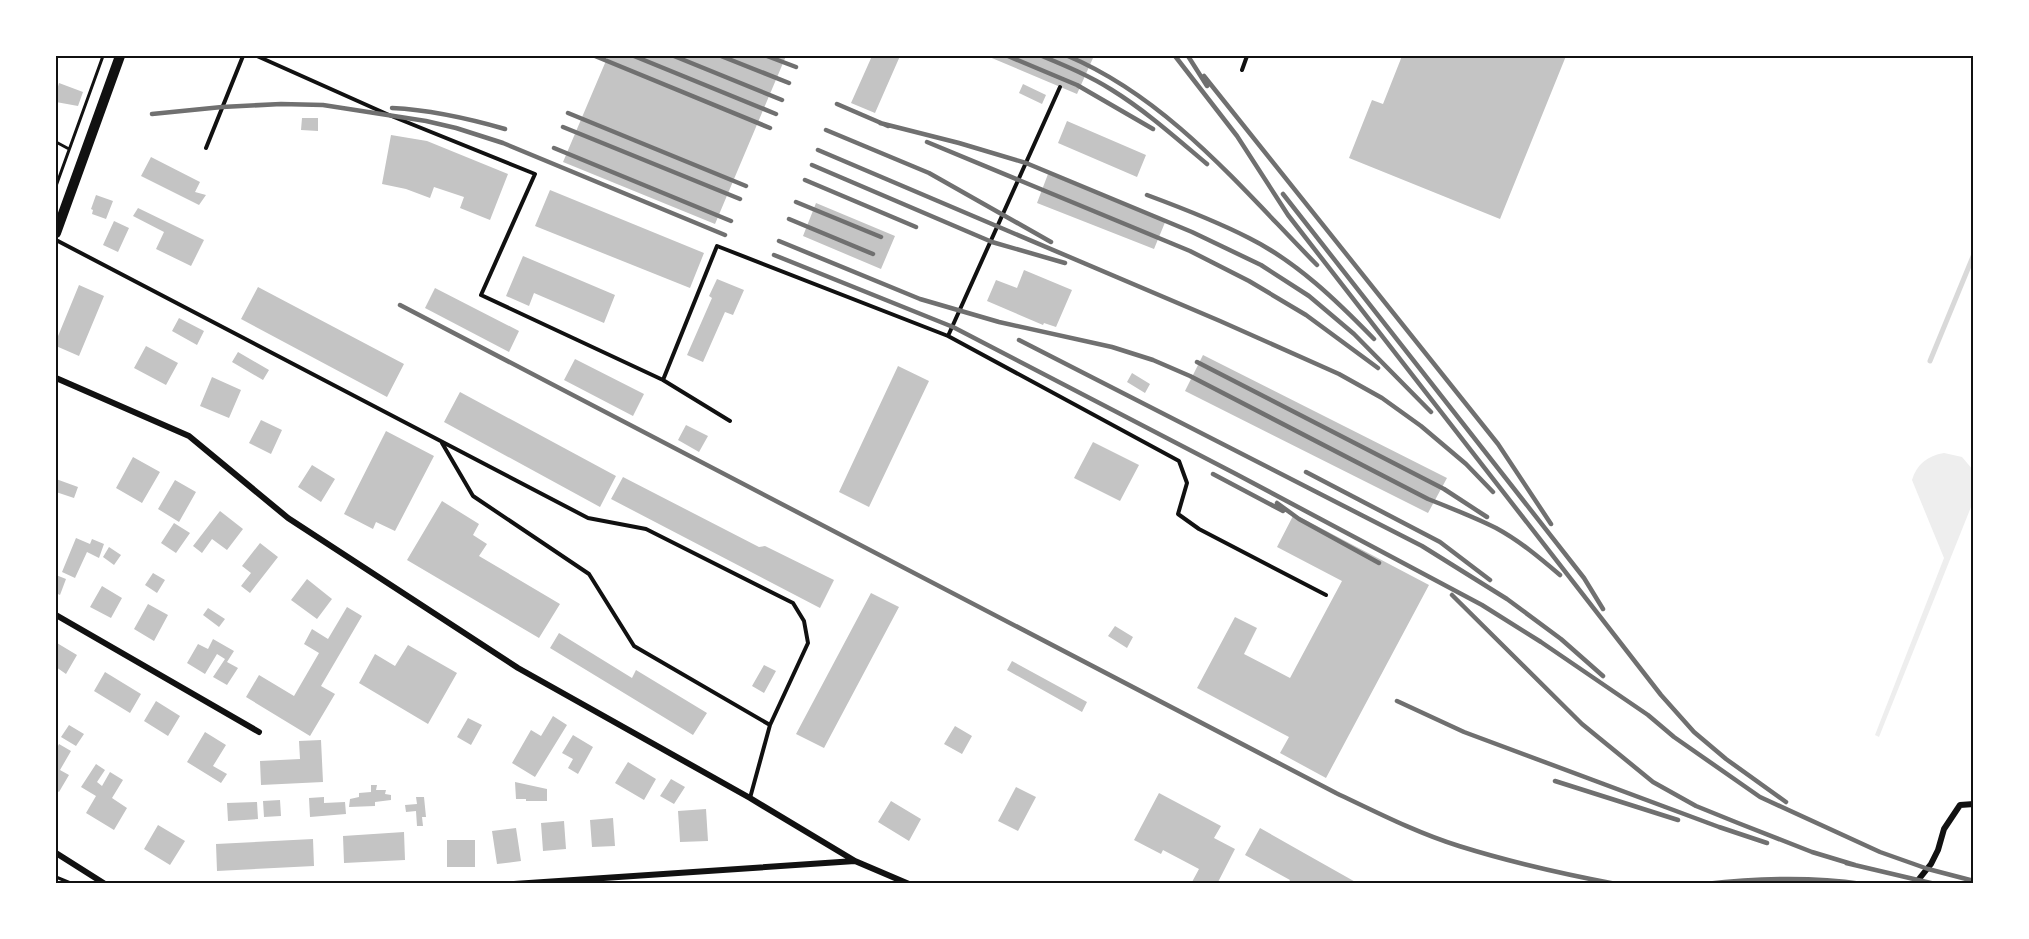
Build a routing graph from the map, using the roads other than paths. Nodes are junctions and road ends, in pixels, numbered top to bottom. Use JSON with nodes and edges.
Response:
{"nodes":[{"id":1,"x":120,"y":56,"type":"edge"},
{"id":2,"x":243,"y":56,"type":"edge"},
{"id":3,"x":257,"y":56,"type":"edge"},
{"id":4,"x":1248,"y":56,"type":"edge"},
{"id":5,"x":1242,"y":70,"type":"dead end"},
{"id":6,"x":1060,"y":87,"type":"dead end"},
{"id":7,"x":206,"y":148,"type":"dead end"},
{"id":8,"x":56,"y":234,"type":"edge"},
{"id":9,"x":56,"y":240,"type":"edge"},
{"id":10,"x":948,"y":336,"type":"junction"},
{"id":11,"x":56,"y":378,"type":"edge"},
{"id":12,"x":663,"y":380,"type":"junction"},
{"id":13,"x":730,"y":421,"type":"dead end"},
{"id":14,"x":442,"y":442,"type":"junction"},
{"id":15,"x":1326,"y":595,"type":"dead end"},
{"id":16,"x":56,"y":615,"type":"edge"},
{"id":17,"x":771,"y":725,"type":"junction"},
{"id":18,"x":259,"y":732,"type":"dead end"},
{"id":19,"x":750,"y":798,"type":"junction"},
{"id":20,"x":1974,"y":804,"type":"edge"},
{"id":21,"x":56,"y":853,"type":"edge"},
{"id":22,"x":855,"y":861,"type":"junction"},
{"id":23,"x":105,"y":884,"type":"edge"},
{"id":24,"x":514,"y":884,"type":"edge"},
{"id":25,"x":909,"y":884,"type":"edge"},
{"id":26,"x":1915,"y":884,"type":"edge"}],
"edges":[{"from":1,"to":8,"type":"street"},
{"from":2,"to":7,"type":"lane"},
{"from":3,"to":12,"type":"lane"},
{"from":4,"to":5,"type":"lane"},
{"from":6,"to":10,"type":"lane"},
{"from":9,"to":14,"type":"lane"},
{"from":10,"to":12,"type":"lane"},
{"from":10,"to":15,"type":"lane"},
{"from":11,"to":19,"type":"street"},
{"from":12,"to":13,"type":"lane"},
{"from":14,"to":17,"type":"lane"},
{"from":14,"to":17,"type":"lane"},
{"from":16,"to":18,"type":"street"},
{"from":17,"to":19,"type":"lane"},
{"from":19,"to":22,"type":"street"},
{"from":20,"to":26,"type":"street"},
{"from":21,"to":23,"type":"street"},
{"from":22,"to":24,"type":"street"},
{"from":22,"to":25,"type":"street"}]}
